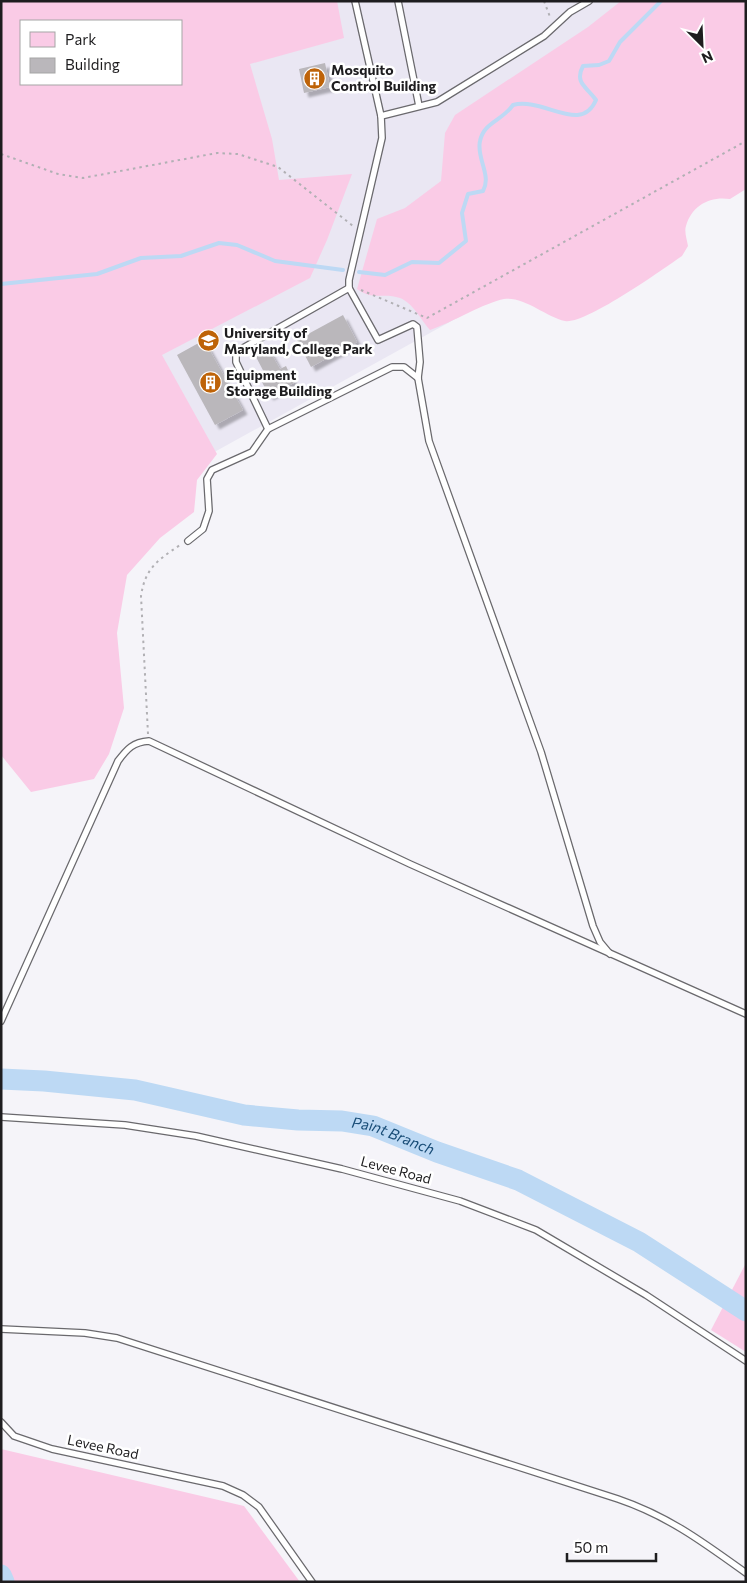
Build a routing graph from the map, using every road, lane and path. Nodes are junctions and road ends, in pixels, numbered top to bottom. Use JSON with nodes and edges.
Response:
{"nodes":[{"id":1,"x":354,"y":1,"type":"edge"},
{"id":2,"x":398,"y":1,"type":"edge"},
{"id":3,"x":544,"y":1,"type":"edge"},
{"id":4,"x":589,"y":1,"type":"edge"},
{"id":5,"x":550,"y":17,"type":"dead end"},
{"id":6,"x":419,"y":106,"type":"junction"},
{"id":7,"x":382,"y":116,"type":"junction"},
{"id":8,"x":746,"y":141,"type":"edge"},
{"id":9,"x":1,"y":154,"type":"edge"},
{"id":10,"x":360,"y":230,"type":"junction"},
{"id":11,"x":349,"y":288,"type":"junction"},
{"id":12,"x":418,"y":378,"type":"junction"},
{"id":13,"x":268,"y":429,"type":"junction"},
{"id":14,"x":188,"y":540,"type":"joint"},
{"id":15,"x":149,"y":741,"type":"junction"},
{"id":16,"x":610,"y":954,"type":"junction"},
{"id":17,"x":746,"y":1014,"type":"edge"},
{"id":18,"x":1,"y":1021,"type":"edge"},
{"id":19,"x":1,"y":1117,"type":"edge"},
{"id":20,"x":1,"y":1329,"type":"edge"},
{"id":21,"x":746,"y":1361,"type":"edge"},
{"id":22,"x":1,"y":1422,"type":"edge"},
{"id":23,"x":746,"y":1573,"type":"edge"},
{"id":24,"x":312,"y":1582,"type":"edge"}],
"edges":[{"from":1,"to":7,"type":"lane"},
{"from":2,"to":6,"type":"lane"},
{"from":3,"to":5,"type":"path"},
{"from":4,"to":6,"type":"lane"},
{"from":6,"to":7,"type":"lane"},
{"from":7,"to":10,"type":"lane"},
{"from":8,"to":11,"type":"path"},
{"from":9,"to":10,"type":"path"},
{"from":10,"to":11,"type":"lane"},
{"from":11,"to":12,"type":"lane"},
{"from":11,"to":13,"type":"lane"},
{"from":12,"to":13,"type":"lane"},
{"from":12,"to":16,"type":"lane"},
{"from":13,"to":14,"type":"lane"},
{"from":14,"to":15,"type":"path"},
{"from":15,"to":16,"type":"lane"},
{"from":15,"to":18,"type":"lane"},
{"from":16,"to":17,"type":"lane"},
{"from":19,"to":21,"type":"lane","name":"Levee Road"},
{"from":20,"to":23,"type":"lane"},
{"from":22,"to":24,"type":"lane","name":"Levee Road"}]}
